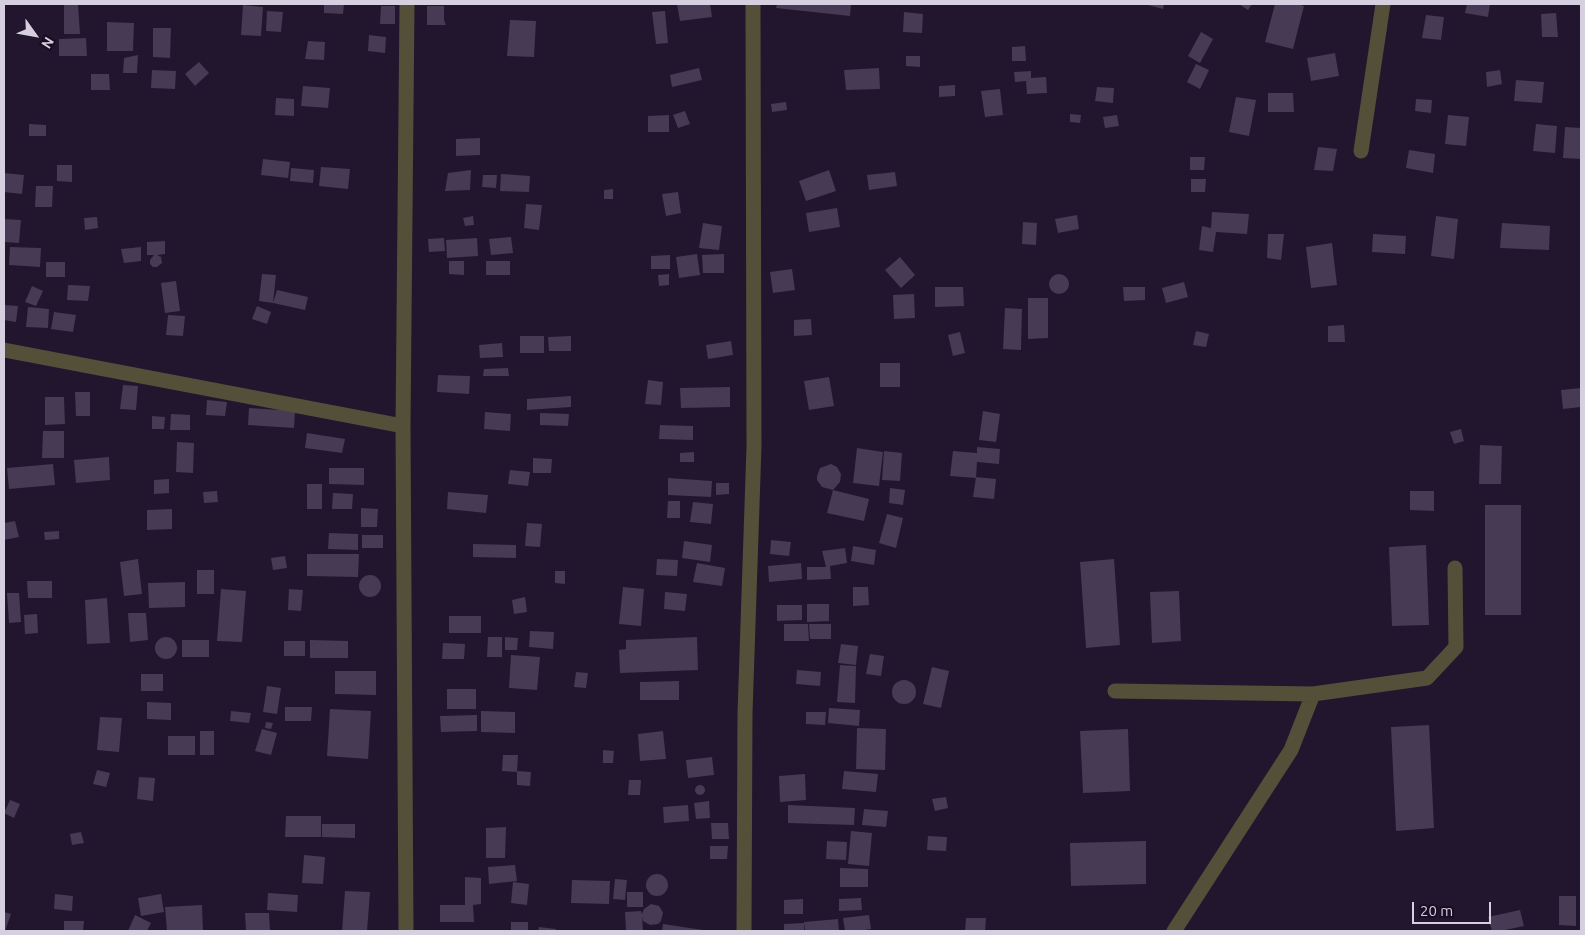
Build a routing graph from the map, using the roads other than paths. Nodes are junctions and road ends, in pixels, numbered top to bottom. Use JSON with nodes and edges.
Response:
{"nodes":[{"id":1,"x":407,"y":4,"type":"edge"},
{"id":2,"x":753,"y":4,"type":"edge"},
{"id":3,"x":1383,"y":4,"type":"edge"},
{"id":4,"x":1361,"y":151,"type":"dead end"},
{"id":5,"x":4,"y":350,"type":"edge"},
{"id":6,"x":403,"y":426,"type":"junction"},
{"id":7,"x":1456,"y":568,"type":"dead end"},
{"id":8,"x":1115,"y":691,"type":"dead end"},
{"id":9,"x":1313,"y":694,"type":"junction"},
{"id":10,"x":406,"y":931,"type":"edge"},
{"id":11,"x":744,"y":931,"type":"edge"},
{"id":12,"x":1174,"y":931,"type":"edge"}],
"edges":[{"from":1,"to":6,"type":"street"},
{"from":2,"to":11,"type":"street"},
{"from":3,"to":4,"type":"street"},
{"from":5,"to":6,"type":"street"},
{"from":6,"to":10,"type":"street"},
{"from":7,"to":9,"type":"street"},
{"from":8,"to":9,"type":"street"},
{"from":9,"to":12,"type":"street"}]}
